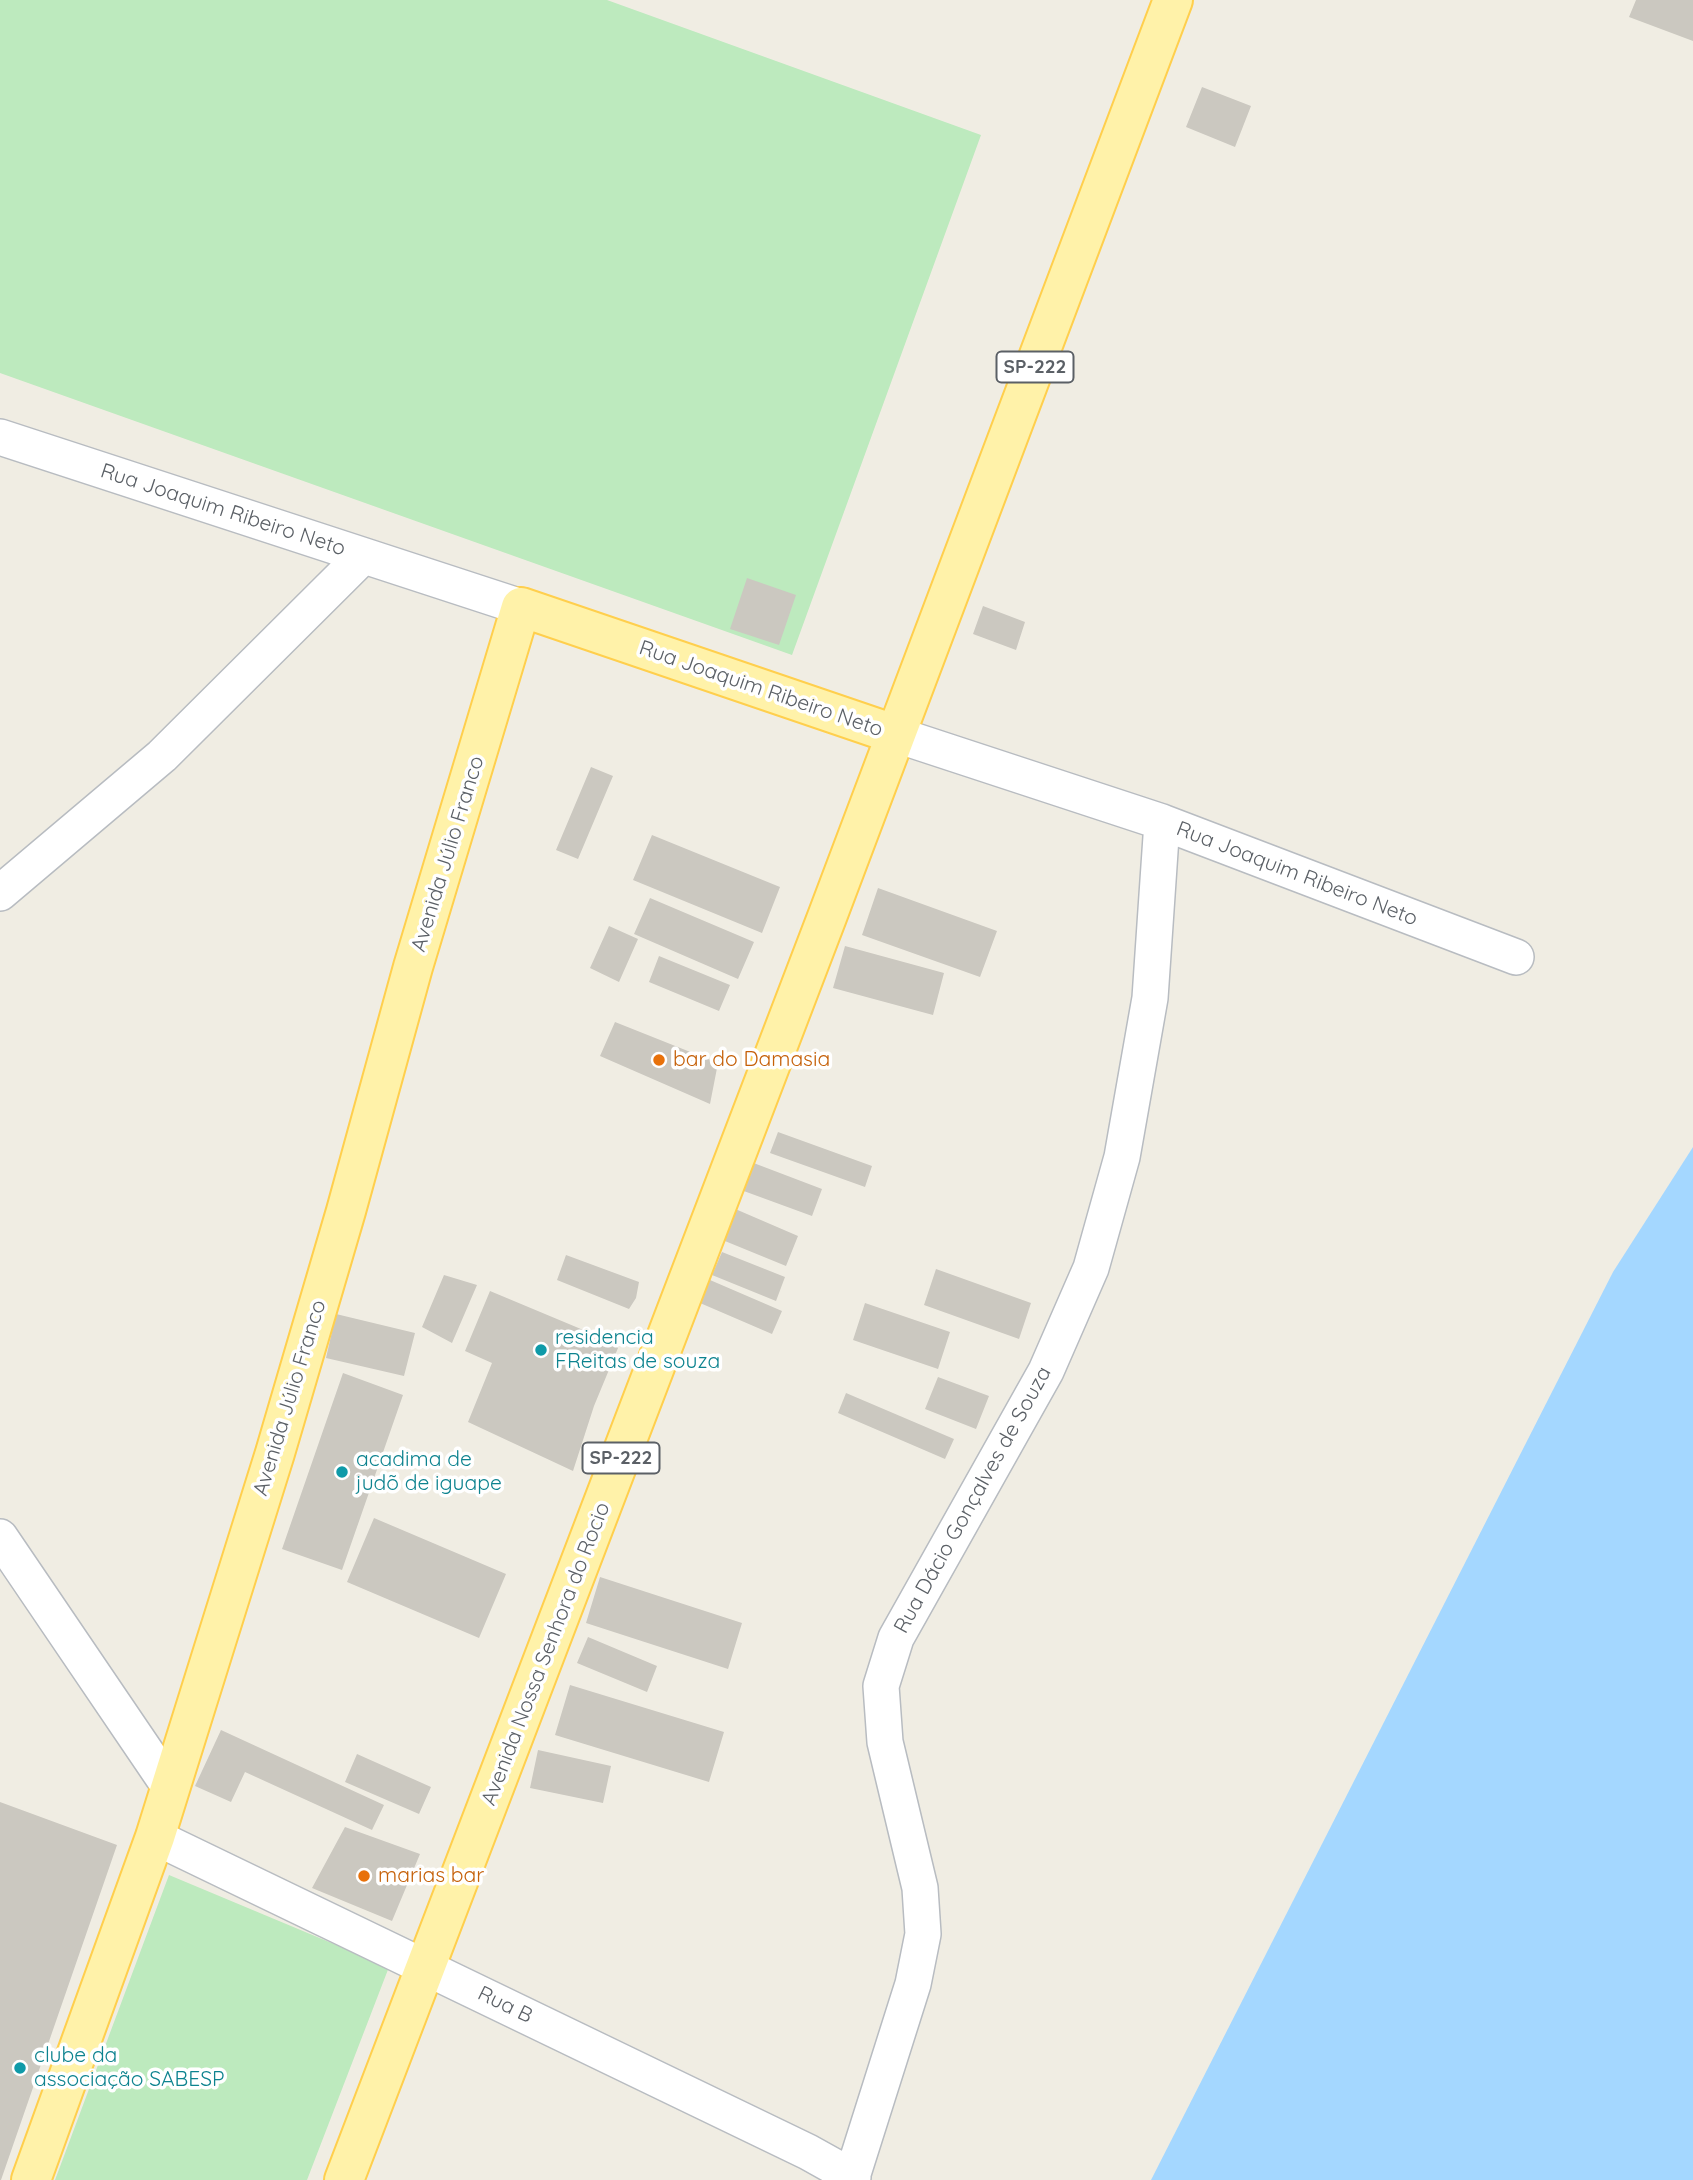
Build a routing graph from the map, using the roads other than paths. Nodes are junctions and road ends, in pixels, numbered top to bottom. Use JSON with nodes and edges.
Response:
{"nodes":[{"id":1,"x":1173,"y":0,"type":"edge"},
{"id":2,"x":2,"y":440,"type":"edge"},
{"id":3,"x":363,"y":556,"type":"junction"},
{"id":4,"x":521,"y":607,"type":"junction"},
{"id":5,"x":894,"y":734,"type":"junction"},
{"id":6,"x":1162,"y":822,"type":"junction"},
{"id":7,"x":0,"y":893,"type":"edge"},
{"id":8,"x":1516,"y":957,"type":"dead end"},
{"id":9,"x":0,"y":1537,"type":"edge"},
{"id":10,"x":169,"y":1786,"type":"junction"},
{"id":11,"x":155,"y":1837,"type":"junction"},
{"id":12,"x":426,"y":1967,"type":"junction"},
{"id":13,"x":852,"y":2179,"type":"edge"},
{"id":14,"x":31,"y":2180,"type":"edge"},
{"id":15,"x":344,"y":2180,"type":"edge"}],
"edges":[{"from":1,"to":5,"type":"main road","number":"SP-222"},
{"from":2,"to":3,"type":"street","name":"Rua Joaquim Ribeiro Neto"},
{"from":3,"to":4,"type":"street","name":"Rua Joaquim Ribeiro Neto"},
{"from":3,"to":7,"type":"street"},
{"from":4,"to":5,"type":"main road","name":"Rua Joaquim Ribeiro Neto"},
{"from":4,"to":10,"type":"main road","name":"Avenida Júlio Franco"},
{"from":5,"to":6,"type":"street","name":"Rua Joaquim Ribeiro Neto"},
{"from":5,"to":12,"type":"main road","name":"Avenida Nossa Senhora do Rocio","number":"SP-222"},
{"from":6,"to":8,"type":"street","name":"Rua Joaquim Ribeiro Neto"},
{"from":6,"to":13,"type":"street","name":"Rua Dácio Gonçalves de Souza"},
{"from":9,"to":10,"type":"street"},
{"from":10,"to":11,"type":"main road","name":"Avenida Júlio Franco"},
{"from":11,"to":12,"type":"street","name":"Rua B"},
{"from":11,"to":14,"type":"main road","name":"Avenida Júlio Franco"},
{"from":12,"to":13,"type":"street","name":"Rua B"},
{"from":12,"to":15,"type":"main road","name":"Avenida Nossa Senhora do Rocio","number":"SP-222"}]}
